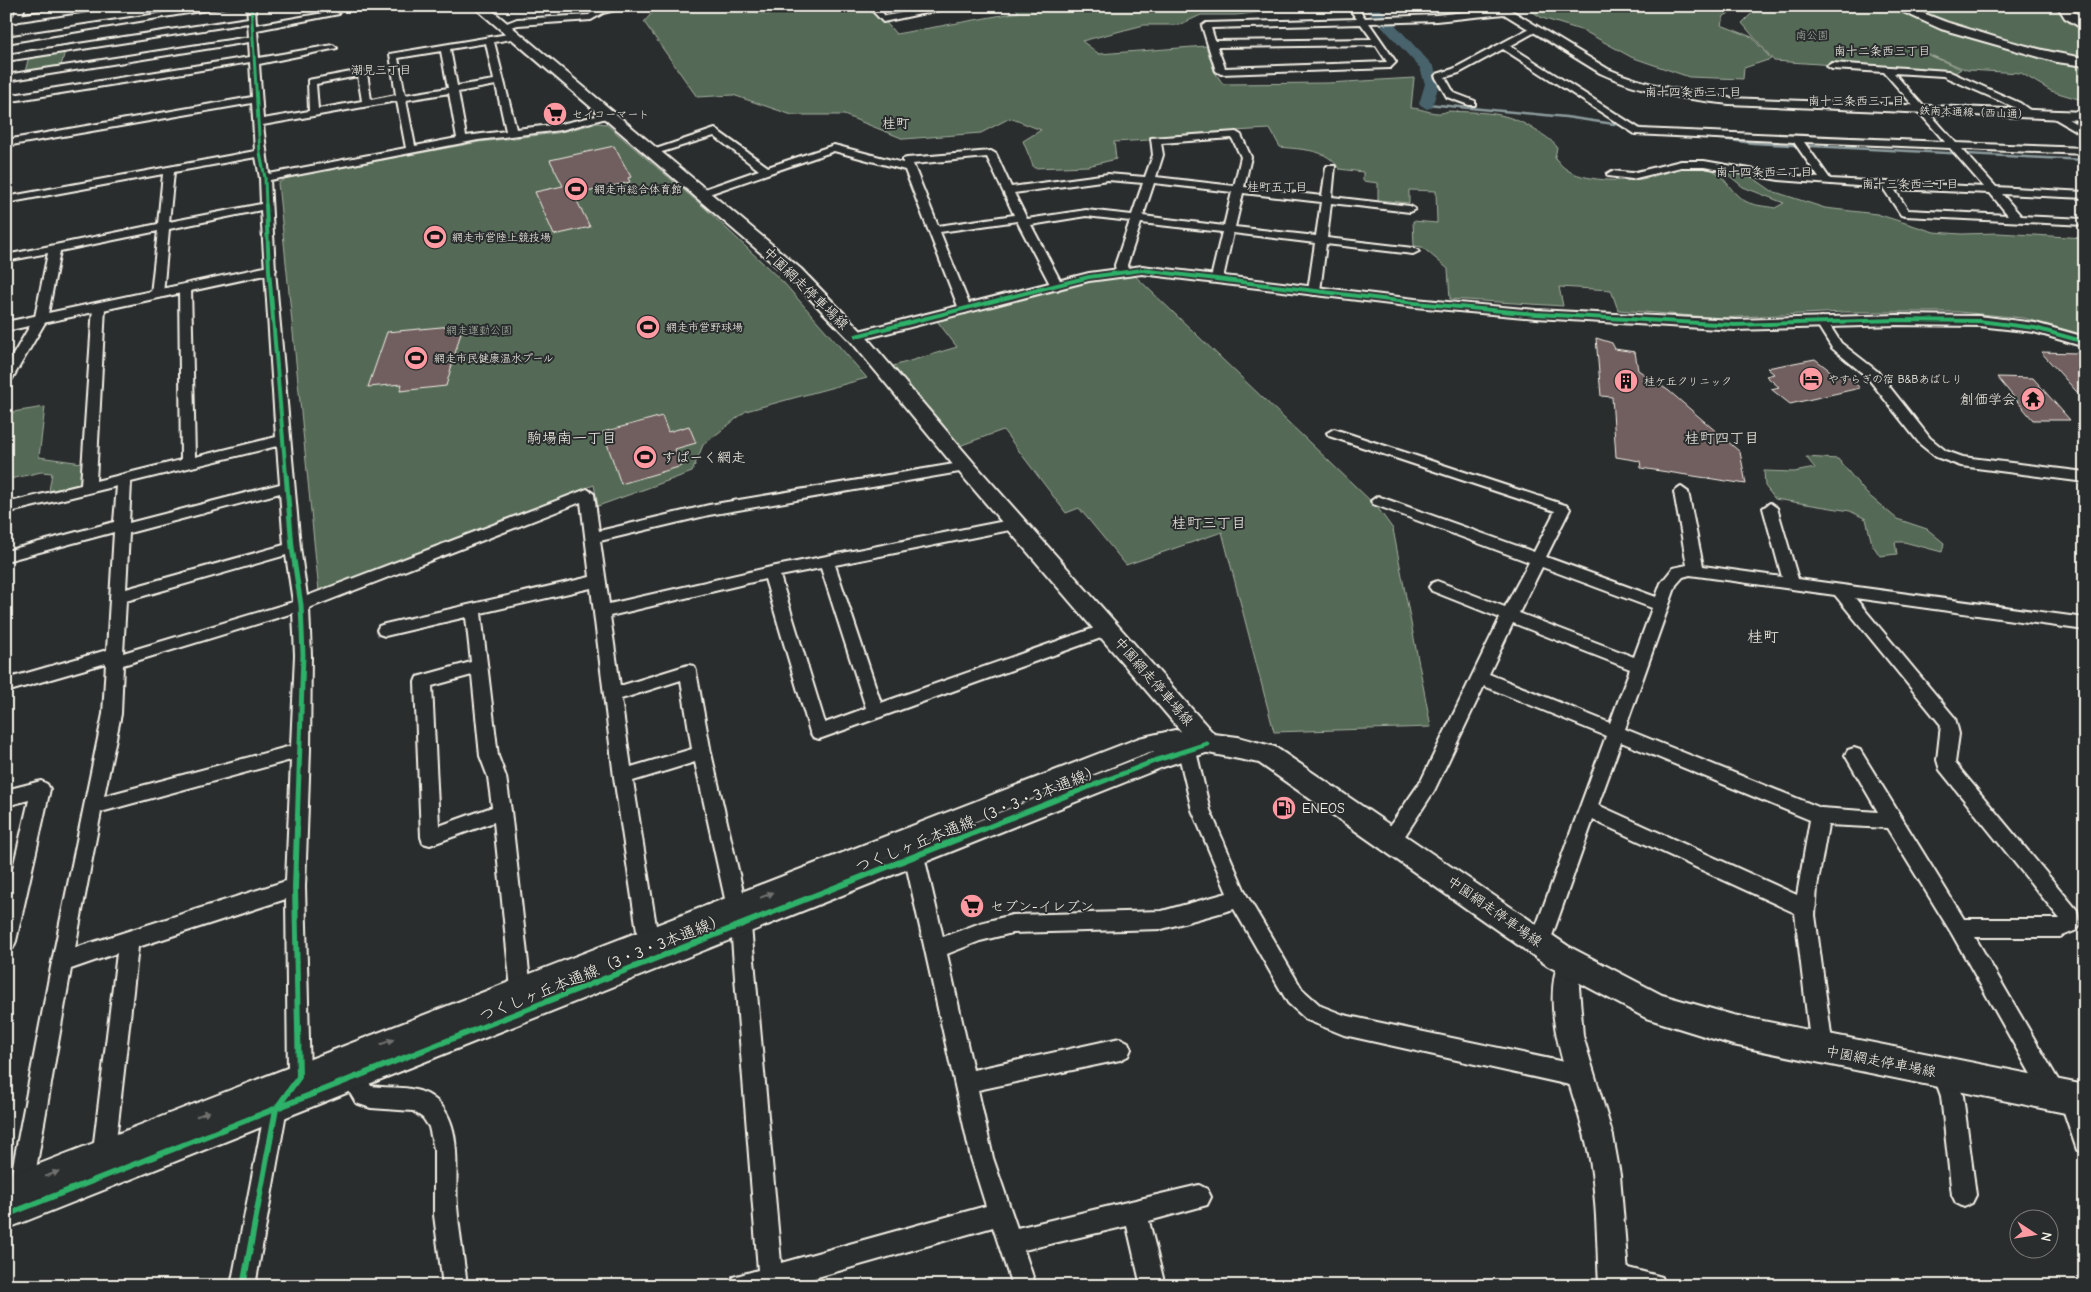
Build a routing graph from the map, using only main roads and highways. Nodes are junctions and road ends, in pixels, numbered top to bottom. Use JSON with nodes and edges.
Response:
{"nodes":[{"id":1,"x":479,"y":6,"type":"edge"},
{"id":2,"x":1896,"y":6,"type":"edge"},
{"id":3,"x":2070,"y":6,"type":"edge"},
{"id":4,"x":2085,"y":26,"type":"edge"},
{"id":5,"x":2085,"y":62,"type":"edge"},
{"id":6,"x":2070,"y":1098,"type":"edge"}],
"edges":[{"from":1,"to":6,"type":"main road","name":"中園網走停車場線"},
{"from":2,"to":5,"type":"main road"},
{"from":3,"to":4,"type":"main road"}]}
